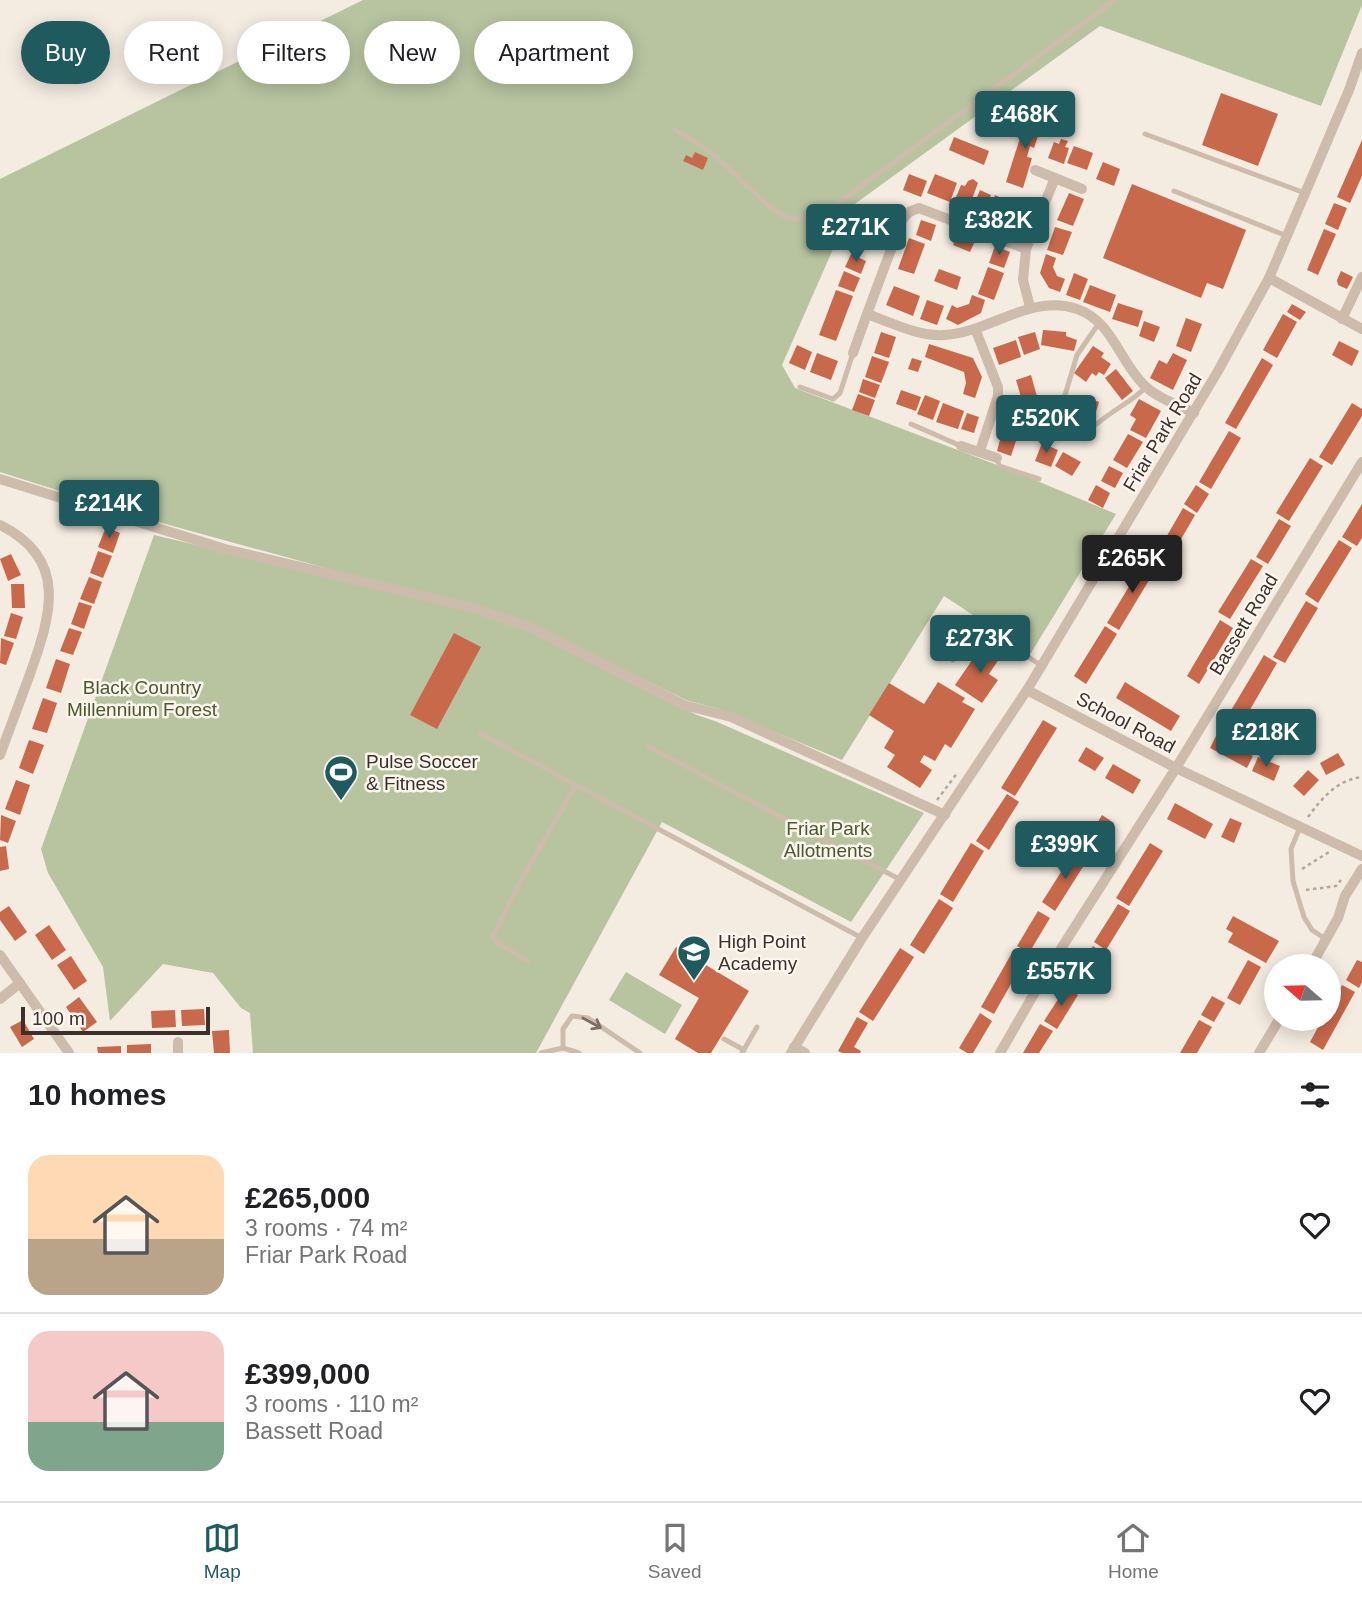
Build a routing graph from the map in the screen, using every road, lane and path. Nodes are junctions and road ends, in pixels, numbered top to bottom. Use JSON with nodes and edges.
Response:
{"nodes":[{"id":1,"x":1115,"y":0,"type":"edge"},
{"id":2,"x":1362,"y":53,"type":"edge"},
{"id":3,"x":675,"y":130,"type":"dead end"},
{"id":4,"x":1145,"y":134,"type":"dead end"},
{"id":5,"x":1035,"y":170,"type":"dead end"},
{"id":6,"x":1055,"y":178,"type":"junction"},
{"id":7,"x":1082,"y":189,"type":"dead end"},
{"id":8,"x":1174,"y":191,"type":"dead end"},
{"id":9,"x":1305,"y":193,"type":"junction"},
{"id":10,"x":1287,"y":236,"type":"junction"},
{"id":11,"x":1026,"y":249,"type":"junction"},
{"id":12,"x":1362,"y":276,"type":"edge"},
{"id":13,"x":1269,"y":278,"type":"junction"},
{"id":14,"x":1030,"y":307,"type":"junction"},
{"id":15,"x":867,"y":314,"type":"junction"},
{"id":16,"x":1342,"y":319,"type":"junction"},
{"id":17,"x":1099,"y":323,"type":"junction"},
{"id":18,"x":1362,"y":329,"type":"edge"},
{"id":19,"x":976,"y":331,"type":"junction"},
{"id":20,"x":853,"y":353,"type":"joint"},
{"id":21,"x":800,"y":387,"type":"dead end"},
{"id":22,"x":1146,"y":387,"type":"junction"},
{"id":23,"x":1194,"y":413,"type":"junction"},
{"id":24,"x":1069,"y":415,"type":"dead end"},
{"id":25,"x":911,"y":424,"type":"dead end"},
{"id":26,"x":1056,"y":425,"type":"dead end"},
{"id":27,"x":961,"y":446,"type":"joint"},
{"id":28,"x":980,"y":451,"type":"junction"},
{"id":29,"x":997,"y":458,"type":"joint"},
{"id":30,"x":1362,"y":462,"type":"edge"},
{"id":31,"x":0,"y":479,"type":"edge"},
{"id":32,"x":1039,"y":479,"type":"dead end"},
{"id":33,"x":0,"y":525,"type":"edge"},
{"id":34,"x":953,"y":660,"type":"dead end"},
{"id":35,"x":1042,"y":666,"type":"junction"},
{"id":36,"x":1027,"y":690,"type":"junction"},
{"id":37,"x":479,"y":733,"type":"dead end"},
{"id":38,"x":648,"y":746,"type":"dead end"},
{"id":39,"x":0,"y":755,"type":"edge"},
{"id":40,"x":1176,"y":768,"type":"junction"},
{"id":41,"x":960,"y":770,"type":"dead end"},
{"id":42,"x":1362,"y":777,"type":"edge"},
{"id":43,"x":576,"y":785,"type":"junction"},
{"id":44,"x":932,"y":809,"type":"junction"},
{"id":45,"x":944,"y":815,"type":"junction"},
{"id":46,"x":1300,"y":827,"type":"junction"},
{"id":47,"x":1338,"y":846,"type":"junction"},
{"id":48,"x":1362,"y":856,"type":"edge"},
{"id":49,"x":1362,"y":869,"type":"edge"},
{"id":50,"x":1292,"y":871,"type":"junction"},
{"id":51,"x":901,"y":880,"type":"junction"},
{"id":52,"x":1351,"y":885,"type":"junction"},
{"id":53,"x":1296,"y":891,"type":"junction"},
{"id":54,"x":862,"y":938,"type":"junction"},
{"id":55,"x":1327,"y":940,"type":"junction"},
{"id":56,"x":1318,"y":954,"type":"edge"},
{"id":57,"x":0,"y":955,"type":"edge"},
{"id":58,"x":528,"y":961,"type":"dead end"},
{"id":59,"x":20,"y":984,"type":"junction"},
{"id":60,"x":0,"y":999,"type":"edge"},
{"id":61,"x":757,"y":1027,"type":"dead end"},
{"id":62,"x":1272,"y":1031,"type":"edge"},
{"id":63,"x":724,"y":1039,"type":"dead end"},
{"id":64,"x":563,"y":1048,"type":"junction"},
{"id":65,"x":792,"y":1050,"type":"edge"},
{"id":66,"x":743,"y":1052,"type":"edge"},
{"id":67,"x":69,"y":1053,"type":"edge"},
{"id":68,"x":541,"y":1053,"type":"edge"},
{"id":69,"x":579,"y":1053,"type":"edge"},
{"id":70,"x":640,"y":1053,"type":"edge"},
{"id":71,"x":805,"y":1053,"type":"edge"},
{"id":72,"x":1000,"y":1053,"type":"edge"},
{"id":73,"x":1259,"y":1053,"type":"edge"}],
"edges":[{"from":1,"to":3,"type":"lane"},
{"from":2,"to":9,"type":"street","name":"Friar Park Road"},
{"from":4,"to":9,"type":"lane"},
{"from":5,"to":6,"type":"street"},
{"from":6,"to":7,"type":"street"},
{"from":6,"to":11,"type":"street"},
{"from":8,"to":10,"type":"lane"},
{"from":9,"to":10,"type":"street","name":"Friar Park Road"},
{"from":10,"to":13,"type":"street","name":"Friar Park Road"},
{"from":11,"to":14,"type":"street"},
{"from":11,"to":15,"type":"street"},
{"from":12,"to":16,"type":"street"},
{"from":13,"to":16,"type":"street"},
{"from":13,"to":23,"type":"street","name":"Friar Park Road"},
{"from":14,"to":17,"type":"street"},
{"from":14,"to":19,"type":"street"},
{"from":15,"to":19,"type":"street"},
{"from":15,"to":20,"type":"street"},
{"from":16,"to":18,"type":"street"},
{"from":17,"to":22,"type":"street"},
{"from":17,"to":26,"type":"lane"},
{"from":19,"to":28,"type":"street"},
{"from":20,"to":21,"type":"lane"},
{"from":22,"to":23,"type":"street"},
{"from":22,"to":24,"type":"lane"},
{"from":23,"to":35,"type":"street","name":"Friar Park Road"},
{"from":25,"to":27,"type":"lane"},
{"from":27,"to":28,"type":"street"},
{"from":28,"to":29,"type":"street"},
{"from":29,"to":32,"type":"lane"},
{"from":30,"to":40,"type":"street","name":"Bassett Road"},
{"from":31,"to":44,"type":"street"},
{"from":33,"to":39,"type":"street"},
{"from":34,"to":35,"type":"lane"},
{"from":35,"to":36,"type":"street","name":"Friar Park Road"},
{"from":36,"to":40,"type":"street","name":"School Road"},
{"from":36,"to":45,"type":"street","name":"Friar Park Road"},
{"from":37,"to":43,"type":"lane"},
{"from":38,"to":51,"type":"lane"},
{"from":40,"to":46,"type":"street","name":"School Road"},
{"from":40,"to":72,"type":"street","name":"Bassett Road"},
{"from":41,"to":44,"type":"path"},
{"from":42,"to":46,"type":"path"},
{"from":43,"to":54,"type":"lane"},
{"from":43,"to":58,"type":"lane"},
{"from":44,"to":45,"type":"street"},
{"from":45,"to":51,"type":"street","name":"Friar Park Road"},
{"from":46,"to":47,"type":"street","name":"School Road"},
{"from":46,"to":50,"type":"lane"},
{"from":47,"to":48,"type":"street","name":"School Road"},
{"from":47,"to":50,"type":"path"},
{"from":49,"to":52,"type":"street"},
{"from":50,"to":53,"type":"lane"},
{"from":51,"to":54,"type":"street","name":"Friar Park Road"},
{"from":52,"to":53,"type":"path"},
{"from":52,"to":55,"type":"street"},
{"from":53,"to":55,"type":"lane"},
{"from":54,"to":65,"type":"street","name":"Friar Park Road"},
{"from":55,"to":56,"type":"street"},
{"from":57,"to":59,"type":"street"},
{"from":59,"to":60,"type":"street"},
{"from":59,"to":67,"type":"street"},
{"from":61,"to":66,"type":"lane"},
{"from":62,"to":73,"type":"street"},
{"from":63,"to":66,"type":"lane"},
{"from":64,"to":68,"type":"lane"},
{"from":64,"to":69,"type":"lane"},
{"from":64,"to":70,"type":"lane","one_way":true},
{"from":65,"to":71,"type":"street"}]}
